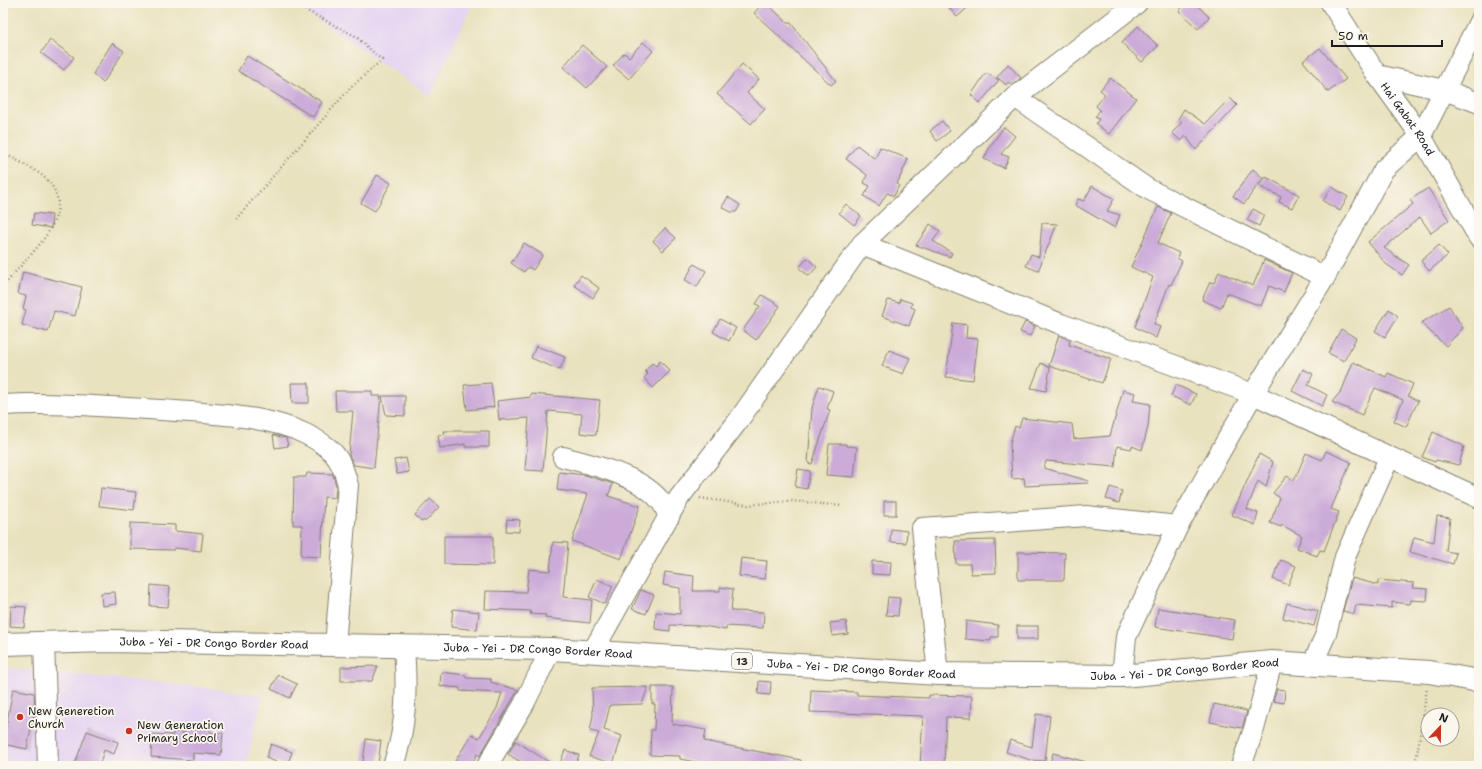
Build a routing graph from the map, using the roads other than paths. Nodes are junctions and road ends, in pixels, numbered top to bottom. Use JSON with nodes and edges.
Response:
{"nodes":[{"id":1,"x":1137,"y":3,"type":"edge"},
{"id":2,"x":1331,"y":3,"type":"edge"},
{"id":3,"x":1479,"y":22,"type":"edge"},
{"id":4,"x":1376,"y":75,"type":"junction"},
{"id":5,"x":1444,"y":90,"type":"junction"},
{"id":6,"x":1015,"y":97,"type":"junction"},
{"id":7,"x":1479,"y":103,"type":"edge"},
{"id":8,"x":1421,"y":136,"type":"junction"},
{"id":9,"x":1479,"y":238,"type":"edge"},
{"id":10,"x":862,"y":244,"type":"junction"},
{"id":11,"x":1325,"y":277,"type":"junction"},
{"id":12,"x":1253,"y":394,"type":"junction"},
{"id":13,"x":3,"y":406,"type":"edge"},
{"id":14,"x":563,"y":457,"type":"dead end"},
{"id":15,"x":1389,"y":458,"type":"junction"},
{"id":16,"x":1479,"y":498,"type":"edge"},
{"id":17,"x":669,"y":517,"type":"junction"},
{"id":18,"x":1178,"y":526,"type":"junction"},
{"id":19,"x":44,"y":642,"type":"junction"},
{"id":20,"x":3,"y":644,"type":"edge"},
{"id":21,"x":335,"y":646,"type":"junction"},
{"id":22,"x":404,"y":647,"type":"junction"},
{"id":23,"x":551,"y":649,"type":"junction"},
{"id":24,"x":593,"y":650,"type":"junction"},
{"id":25,"x":1272,"y":662,"type":"junction"},
{"id":26,"x":1312,"y":665,"type":"junction"},
{"id":27,"x":938,"y":674,"type":"junction"},
{"id":28,"x":1122,"y":676,"type":"junction"},
{"id":29,"x":1478,"y":676,"type":"edge"},
{"id":30,"x":48,"y":766,"type":"edge"},
{"id":31,"x":394,"y":766,"type":"edge"},
{"id":32,"x":487,"y":766,"type":"edge"},
{"id":33,"x":1241,"y":766,"type":"edge"}],
"edges":[{"from":1,"to":6,"type":"street"},
{"from":2,"to":4,"type":"street","name":"Hai Gabat Road"},
{"from":3,"to":5,"type":"street"},
{"from":4,"to":5,"type":"street"},
{"from":4,"to":8,"type":"street","name":"Hai Gabat Road"},
{"from":5,"to":7,"type":"street"},
{"from":5,"to":8,"type":"street"},
{"from":6,"to":10,"type":"street"},
{"from":6,"to":11,"type":"street"},
{"from":8,"to":9,"type":"street","name":"Hai Gabat Road"},
{"from":8,"to":11,"type":"street"},
{"from":10,"to":12,"type":"street"},
{"from":10,"to":17,"type":"street"},
{"from":11,"to":12,"type":"street"},
{"from":12,"to":15,"type":"street"},
{"from":12,"to":18,"type":"street"},
{"from":13,"to":21,"type":"street"},
{"from":14,"to":17,"type":"street"},
{"from":15,"to":16,"type":"street"},
{"from":15,"to":26,"type":"street"},
{"from":17,"to":24,"type":"street"},
{"from":18,"to":27,"type":"street"},
{"from":18,"to":28,"type":"street"},
{"from":19,"to":20,"type":"main road","name":"Juba - Yei - DR Congo Border Road","number":"13"},
{"from":19,"to":21,"type":"main road","name":"Juba - Yei - DR Congo Border Road","number":"13"},
{"from":19,"to":30,"type":"street"},
{"from":21,"to":22,"type":"main road","name":"Juba - Yei - DR Congo Border Road","number":"13"},
{"from":22,"to":23,"type":"main road","name":"Juba - Yei - DR Congo Border Road","number":"13"},
{"from":22,"to":31,"type":"street"},
{"from":23,"to":24,"type":"main road","name":"Juba - Yei - DR Congo Border Road","number":"13"},
{"from":23,"to":32,"type":"street"},
{"from":24,"to":27,"type":"main road","name":"Juba - Yei - DR Congo Border Road","number":"13"},
{"from":25,"to":26,"type":"main road","name":"Juba - Yei - DR Congo Border Road","number":"13"},
{"from":25,"to":28,"type":"main road","name":"Juba - Yei - DR Congo Border Road","number":"13"},
{"from":25,"to":33,"type":"street"},
{"from":26,"to":29,"type":"main road","name":"Juba - Yei - DR Congo Border Road","number":"13"},
{"from":27,"to":28,"type":"main road","name":"Juba - Yei - DR Congo Border Road","number":"13"}]}
